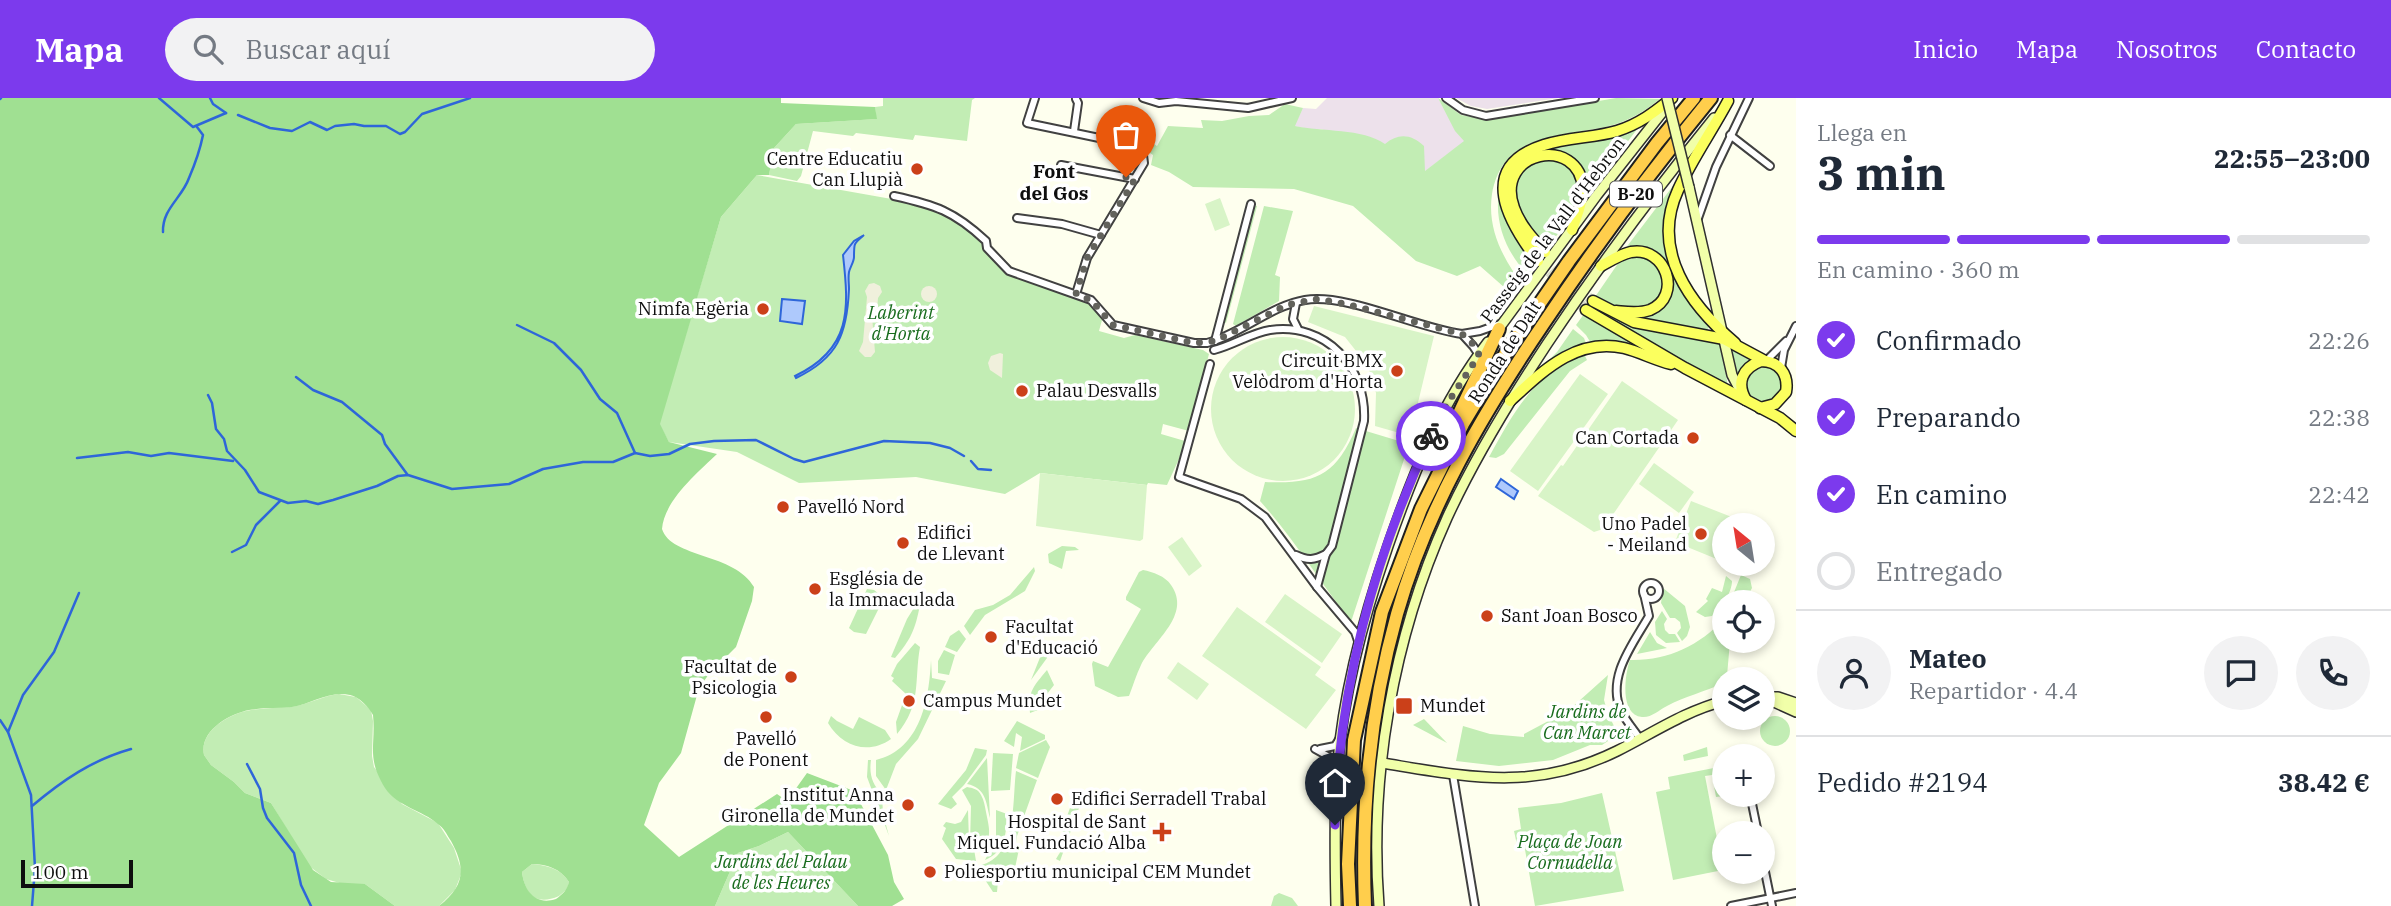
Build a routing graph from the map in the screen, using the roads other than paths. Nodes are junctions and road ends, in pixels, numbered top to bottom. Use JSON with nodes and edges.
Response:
{"nodes":[{"id":1,"x":1035,"y":98,"type":"edge"},
{"id":2,"x":1076,"y":98,"type":"edge"},
{"id":3,"x":1143,"y":98,"type":"edge"},
{"id":4,"x":1292,"y":98,"type":"edge"},
{"id":5,"x":1446,"y":98,"type":"edge"},
{"id":6,"x":1595,"y":98,"type":"edge"},
{"id":7,"x":1667,"y":98,"type":"edge"},
{"id":8,"x":1673,"y":98,"type":"edge"},
{"id":9,"x":1694,"y":98,"type":"edge"},
{"id":10,"x":1711,"y":98,"type":"edge"},
{"id":11,"x":1749,"y":98,"type":"edge"},
{"id":12,"x":1730,"y":99,"type":"edge"},
{"id":13,"x":1191,"y":100,"type":"edge"},
{"id":14,"x":1074,"y":131,"type":"junction"},
{"id":15,"x":1730,"y":135,"type":"junction"},
{"id":16,"x":1061,"y":166,"type":"dead end"},
{"id":17,"x":1770,"y":166,"type":"dead end"},
{"id":18,"x":1135,"y":179,"type":"junction"},
{"id":19,"x":894,"y":195,"type":"dead end"},
{"id":20,"x":1251,"y":204,"type":"dead end"},
{"id":21,"x":1017,"y":218,"type":"dead end"},
{"id":22,"x":1697,"y":221,"type":"junction"},
{"id":23,"x":1572,"y":230,"type":"junction"},
{"id":24,"x":1101,"y":235,"type":"junction"},
{"id":25,"x":1601,"y":266,"type":"junction"},
{"id":26,"x":1076,"y":294,"type":"junction"},
{"id":27,"x":1593,"y":301,"type":"tunnel mouth"},
{"id":28,"x":1296,"y":303,"type":"junction"},
{"id":29,"x":1586,"y":310,"type":"tunnel mouth"},
{"id":30,"x":1608,"y":310,"type":"junction"},
{"id":31,"x":1502,"y":326,"type":"junction"},
{"id":32,"x":1796,"y":326,"type":"edge"},
{"id":33,"x":1298,"y":329,"type":"junction"},
{"id":34,"x":1459,"y":334,"type":"junction"},
{"id":35,"x":1723,"y":335,"type":"junction"},
{"id":36,"x":1789,"y":337,"type":"junction"},
{"id":37,"x":1215,"y":341,"type":"junction"},
{"id":38,"x":1214,"y":350,"type":"dead end"},
{"id":39,"x":1479,"y":355,"type":"junction"},
{"id":40,"x":1766,"y":361,"type":"junction"},
{"id":41,"x":1210,"y":364,"type":"dead end"},
{"id":42,"x":1685,"y":368,"type":"junction"},
{"id":43,"x":1782,"y":369,"type":"junction"},
{"id":44,"x":1796,"y":377,"type":"edge"},
{"id":45,"x":1746,"y":400,"type":"junction"},
{"id":46,"x":1510,"y":401,"type":"junction"},
{"id":47,"x":1759,"y":408,"type":"junction"},
{"id":48,"x":1796,"y":431,"type":"edge"},
{"id":49,"x":1421,"y":509,"type":"junction"},
{"id":50,"x":1326,"y":554,"type":"junction"},
{"id":51,"x":1294,"y":555,"type":"junction"},
{"id":52,"x":1317,"y":587,"type":"junction"},
{"id":53,"x":1644,"y":594,"type":"junction"},
{"id":54,"x":1657,"y":595,"type":"junction"},
{"id":55,"x":1649,"y":616,"type":"junction"},
{"id":56,"x":1359,"y":643,"type":"junction"},
{"id":57,"x":1775,"y":697,"type":"edge"},
{"id":58,"x":1775,"y":702,"type":"edge"},
{"id":59,"x":1796,"y":703,"type":"edge"},
{"id":60,"x":1712,"y":705,"type":"edge"},
{"id":61,"x":1796,"y":712,"type":"edge"},
{"id":62,"x":1341,"y":737,"type":"junction"},
{"id":63,"x":1640,"y":739,"type":"junction"},
{"id":64,"x":1382,"y":763,"type":"junction"},
{"id":65,"x":1337,"y":772,"type":"junction"},
{"id":66,"x":1453,"y":775,"type":"junction"},
{"id":67,"x":1767,"y":884,"type":"edge"},
{"id":68,"x":1796,"y":893,"type":"edge"},
{"id":69,"x":1771,"y":902,"type":"edge"},
{"id":70,"x":1336,"y":906,"type":"edge"},
{"id":71,"x":1350,"y":906,"type":"edge"},
{"id":72,"x":1364,"y":906,"type":"edge"},
{"id":73,"x":1379,"y":906,"type":"edge"},
{"id":74,"x":1475,"y":906,"type":"edge"},
{"id":75,"x":1731,"y":906,"type":"edge"}],
"edges":[{"from":1,"to":14,"type":"street"},
{"from":2,"to":14,"type":"street"},
{"from":3,"to":13,"type":"street"},
{"from":4,"to":13,"type":"street"},
{"from":5,"to":6,"type":"street"},
{"from":7,"to":22,"type":"street","bridge":true},
{"from":8,"to":23,"type":"street","name":"Passeig de la Vall d'Hebron"},
{"from":8,"to":23,"type":"main road"},
{"from":9,"to":49,"type":"highway","name":"Ronda de Dalt","number":"B-20"},
{"from":10,"to":72,"type":"highway","name":"Ronda de Dalt","number":"B-20"},
{"from":11,"to":15,"type":"street"},
{"from":12,"to":25,"type":"street"},
{"from":12,"to":35,"type":"main road"},
{"from":14,"to":18,"type":"street"},
{"from":15,"to":17,"type":"street"},
{"from":15,"to":22,"type":"street"},
{"from":16,"to":18,"type":"street"},
{"from":18,"to":24,"type":"street"},
{"from":19,"to":26,"type":"street"},
{"from":20,"to":37,"type":"street"},
{"from":21,"to":24,"type":"street"},
{"from":22,"to":35,"type":"street"},
{"from":23,"to":31,"type":"street","name":"Passeig de la Vall d'Hebron"},
{"from":24,"to":26,"type":"street"},
{"from":25,"to":30,"type":"main road"},
{"from":25,"to":46,"type":"street"},
{"from":26,"to":37,"type":"street"},
{"from":27,"to":30,"type":"main road"},
{"from":28,"to":33,"type":"street"},
{"from":28,"to":34,"type":"street"},
{"from":28,"to":37,"type":"street"},
{"from":29,"to":42,"type":"main road"},
{"from":30,"to":35,"type":"main road"},
{"from":31,"to":34,"type":"street"},
{"from":31,"to":39,"type":"street","name":"Passeig de la Vall d'Hebron"},
{"from":31,"to":49,"type":"highway"},
{"from":32,"to":36,"type":"street"},
{"from":33,"to":38,"type":"street"},
{"from":33,"to":50,"type":"street"},
{"from":34,"to":39,"type":"street"},
{"from":35,"to":40,"type":"main road"},
{"from":35,"to":45,"type":"street"},
{"from":36,"to":40,"type":"street"},
{"from":36,"to":43,"type":"street"},
{"from":39,"to":56,"type":"street","name":"Passeig de la Vall d'Hebron"},
{"from":40,"to":43,"type":"main road"},
{"from":40,"to":45,"type":"main road"},
{"from":41,"to":51,"type":"street"},
{"from":42,"to":45,"type":"main road"},
{"from":42,"to":46,"type":"main road"},
{"from":43,"to":44,"type":"main road"},
{"from":43,"to":47,"type":"main road"},
{"from":45,"to":47,"type":"main road"},
{"from":46,"to":64,"type":"street"},
{"from":47,"to":48,"type":"main road"},
{"from":49,"to":71,"type":"highway","name":"Ronda de Dalt","number":"B-20"},
{"from":50,"to":51,"type":"street"},
{"from":50,"to":52,"type":"street"},
{"from":51,"to":52,"type":"street"},
{"from":52,"to":56,"type":"street"},
{"from":53,"to":54,"type":"street"},
{"from":53,"to":54,"type":"street"},
{"from":53,"to":55,"type":"street"},
{"from":54,"to":55,"type":"street"},
{"from":55,"to":63,"type":"street"},
{"from":56,"to":62,"type":"street","name":"Passeig de la Vall d'Hebron"},
{"from":57,"to":59,"type":"street"},
{"from":58,"to":61,"type":"street"},
{"from":60,"to":63,"type":"street"},
{"from":62,"to":65,"type":"street","name":"Passeig de la Vall d'Hebron"},
{"from":62,"to":65,"type":"street"},
{"from":63,"to":66,"type":"street"},
{"from":64,"to":66,"type":"street"},
{"from":64,"to":73,"type":"street"},
{"from":65,"to":70,"type":"street","name":"Passeig de la Vall d'Hebron"},
{"from":66,"to":74,"type":"street"},
{"from":67,"to":69,"type":"street"},
{"from":68,"to":69,"type":"street"},
{"from":69,"to":75,"type":"street"}]}
